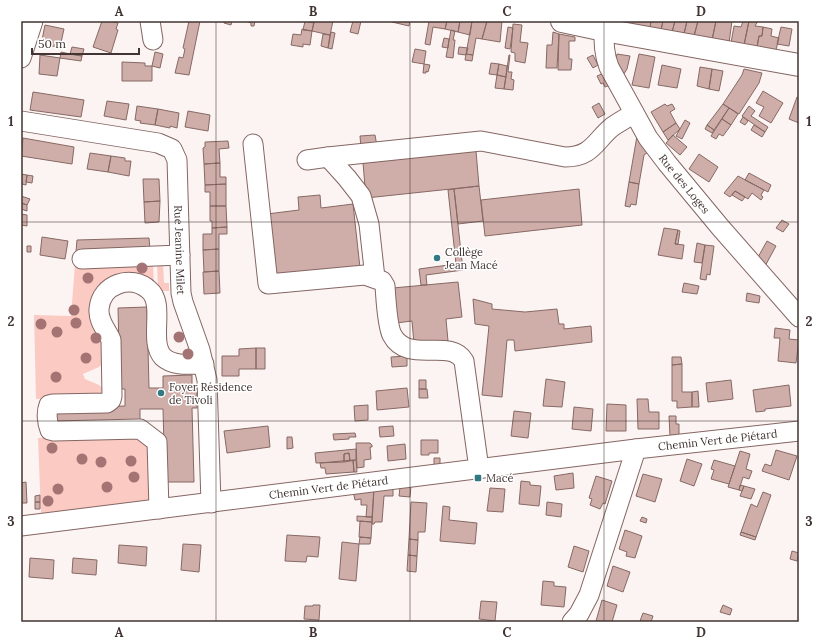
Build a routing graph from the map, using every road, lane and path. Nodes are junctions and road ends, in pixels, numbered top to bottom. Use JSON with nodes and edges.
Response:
{"nodes":[{"id":1,"x":33,"y":21,"type":"edge"},
{"id":2,"x":150,"y":21,"type":"edge"},
{"id":3,"x":562,"y":21,"type":"edge"},
{"id":4,"x":604,"y":30,"type":"junction"},
{"id":5,"x":153,"y":40,"type":"dead end"},
{"id":6,"x":21,"y":58,"type":"edge"},
{"id":7,"x":799,"y":65,"type":"edge"},
{"id":8,"x":634,"y":113,"type":"junction"},
{"id":9,"x":21,"y":121,"type":"edge"},
{"id":10,"x":253,"y":144,"type":"dead end"},
{"id":11,"x":328,"y":157,"type":"junction"},
{"id":12,"x":307,"y":160,"type":"dead end"},
{"id":13,"x":180,"y":255,"type":"junction"},
{"id":14,"x":82,"y":259,"type":"dead end"},
{"id":15,"x":375,"y":278,"type":"junction"},
{"id":16,"x":799,"y":317,"type":"edge"},
{"id":17,"x":204,"y":364,"type":"junction"},
{"id":18,"x":799,"y":431,"type":"edge"},
{"id":19,"x":636,"y":449,"type":"junction"},
{"id":20,"x":479,"y":469,"type":"junction"},
{"id":21,"x":211,"y":503,"type":"junction"},
{"id":22,"x":159,"y":509,"type":"junction"},
{"id":23,"x":21,"y":526,"type":"edge"},
{"id":24,"x":572,"y":622,"type":"edge"}],
"edges":[{"from":1,"to":6,"type":"street"},
{"from":2,"to":5,"type":"street"},
{"from":3,"to":4,"type":"main road"},
{"from":4,"to":7,"type":"main road"},
{"from":4,"to":8,"type":"street","name":"Rue des Loges"},
{"from":8,"to":11,"type":"street"},
{"from":8,"to":16,"type":"street","name":"Rue des Loges"},
{"from":9,"to":13,"type":"street","name":"Rue Jeanine Milet"},
{"from":10,"to":15,"type":"street"},
{"from":11,"to":12,"type":"street"},
{"from":11,"to":15,"type":"street"},
{"from":13,"to":14,"type":"street"},
{"from":13,"to":17,"type":"street","name":"Rue Jeanine Milet"},
{"from":15,"to":20,"type":"street"},
{"from":17,"to":21,"type":"street","name":"Rue Jeanine Milet"},
{"from":17,"to":22,"type":"street"},
{"from":18,"to":19,"type":"street","name":"Chemin Vert de Piétard"},
{"from":19,"to":20,"type":"street","name":"Chemin Vert de Piétard"},
{"from":19,"to":24,"type":"street"},
{"from":20,"to":21,"type":"street","name":"Chemin Vert de Piétard"},
{"from":21,"to":22,"type":"street","name":"Chemin Vert de Piétard"},
{"from":22,"to":23,"type":"street","name":"Chemin Vert de Piétard"}]}
